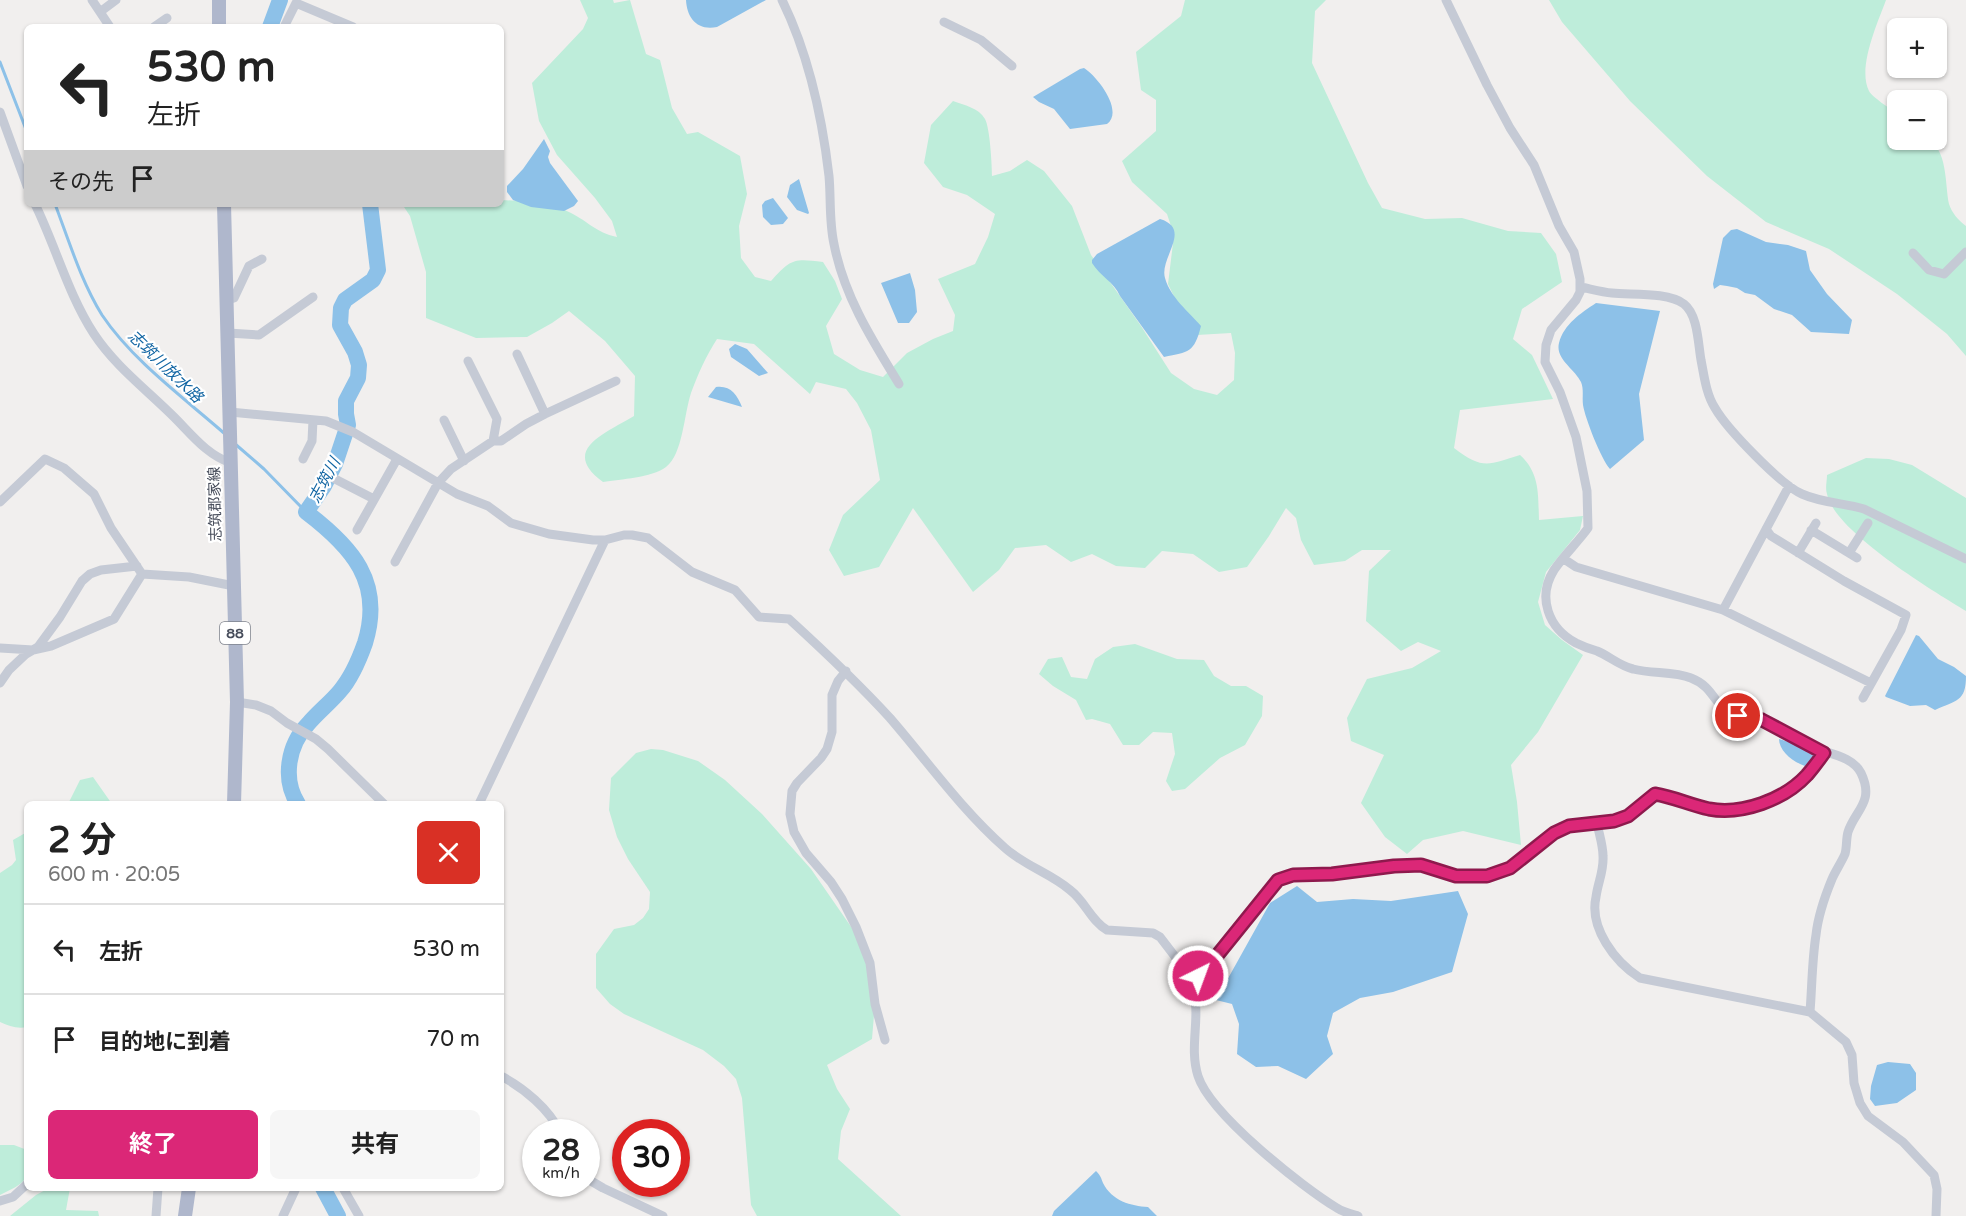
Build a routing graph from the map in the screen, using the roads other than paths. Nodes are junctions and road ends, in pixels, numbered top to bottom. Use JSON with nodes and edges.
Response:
{"nodes":[{"id":1,"x":92,"y":0,"type":"edge"},
{"id":2,"x":116,"y":0,"type":"edge"},
{"id":3,"x":219,"y":0,"type":"edge"},
{"id":4,"x":782,"y":0,"type":"edge"},
{"id":5,"x":1446,"y":0,"type":"edge"},
{"id":6,"x":100,"y":12,"type":"junction"},
{"id":7,"x":167,"y":18,"type":"dead end"},
{"id":8,"x":944,"y":22,"type":"dead end"},
{"id":9,"x":331,"y":23,"type":"edge"},
{"id":10,"x":108,"y":24,"type":"edge"},
{"id":11,"x":158,"y":24,"type":"edge"},
{"id":12,"x":219,"y":24,"type":"edge"},
{"id":13,"x":286,"y":24,"type":"edge"},
{"id":14,"x":1012,"y":66,"type":"dead end"},
{"id":15,"x":0,"y":112,"type":"edge"},
{"id":16,"x":24,"y":178,"type":"edge"},
{"id":17,"x":36,"y":207,"type":"edge"},
{"id":18,"x":224,"y":207,"type":"edge"},
{"id":19,"x":1966,"y":252,"type":"edge"},
{"id":20,"x":1913,"y":253,"type":"dead end"},
{"id":21,"x":262,"y":259,"type":"dead end"},
{"id":22,"x":1581,"y":287,"type":"junction"},
{"id":23,"x":313,"y":297,"type":"dead end"},
{"id":24,"x":227,"y":300,"type":"junction"},
{"id":25,"x":228,"y":333,"type":"junction"},
{"id":26,"x":517,"y":354,"type":"dead end"},
{"id":27,"x":468,"y":361,"type":"dead end"},
{"id":28,"x":616,"y":381,"type":"dead end"},
{"id":29,"x":899,"y":384,"type":"dead end"},
{"id":30,"x":545,"y":414,"type":"junction"},
{"id":31,"x":230,"y":416,"type":"junction"},
{"id":32,"x":313,"y":420,"type":"junction"},
{"id":33,"x":444,"y":420,"type":"dead end"},
{"id":34,"x":493,"y":441,"type":"junction"},
{"id":35,"x":303,"y":459,"type":"dead end"},
{"id":36,"x":397,"y":459,"type":"junction"},
{"id":37,"x":464,"y":461,"type":"junction"},
{"id":38,"x":231,"y":463,"type":"junction"},
{"id":39,"x":335,"y":479,"type":"dead end"},
{"id":40,"x":438,"y":483,"type":"junction"},
{"id":41,"x":1788,"y":486,"type":"junction"},
{"id":42,"x":374,"y":499,"type":"junction"},
{"id":43,"x":0,"y":502,"type":"edge"},
{"id":44,"x":1868,"y":523,"type":"dead end"},
{"id":45,"x":1766,"y":529,"type":"junction"},
{"id":46,"x":357,"y":530,"type":"dead end"},
{"id":47,"x":605,"y":540,"type":"junction"},
{"id":48,"x":1798,"y":553,"type":"junction"},
{"id":49,"x":1564,"y":559,"type":"junction"},
{"id":50,"x":1966,"y":559,"type":"edge"},
{"id":51,"x":395,"y":562,"type":"dead end"},
{"id":52,"x":139,"y":570,"type":"junction"},
{"id":53,"x":234,"y":586,"type":"junction"},
{"id":54,"x":1723,"y":610,"type":"junction"},
{"id":55,"x":0,"y":648,"type":"edge"},
{"id":56,"x":33,"y":650,"type":"junction"},
{"id":57,"x":846,"y":670,"type":"junction"},
{"id":58,"x":0,"y":683,"type":"edge"},
{"id":59,"x":1871,"y":683,"type":"junction"},
{"id":60,"x":1863,"y":698,"type":"dead end"},
{"id":61,"x":237,"y":702,"type":"junction"},
{"id":62,"x":1824,"y":753,"type":"junction"},
{"id":63,"x":234,"y":801,"type":"edge"},
{"id":64,"x":381,"y":801,"type":"edge"},
{"id":65,"x":480,"y":801,"type":"edge"},
{"id":66,"x":1597,"y":823,"type":"junction"},
{"id":67,"x":1193,"y":980,"type":"junction"},
{"id":68,"x":1810,"y":1012,"type":"junction"},
{"id":69,"x":885,"y":1040,"type":"dead end"},
{"id":70,"x":504,"y":1078,"type":"edge"},
{"id":71,"x":552,"y":1119,"type":"edge"},
{"id":72,"x":600,"y":1186,"type":"edge"},
{"id":73,"x":24,"y":1187,"type":"edge"},
{"id":74,"x":158,"y":1191,"type":"edge"},
{"id":75,"x":189,"y":1191,"type":"edge"},
{"id":76,"x":295,"y":1191,"type":"edge"},
{"id":77,"x":344,"y":1191,"type":"edge"},
{"id":78,"x":0,"y":1201,"type":"edge"},
{"id":79,"x":156,"y":1216,"type":"edge"},
{"id":80,"x":185,"y":1216,"type":"edge"},
{"id":81,"x":283,"y":1216,"type":"edge"},
{"id":82,"x":359,"y":1216,"type":"edge"},
{"id":83,"x":663,"y":1216,"type":"edge"},
{"id":84,"x":1358,"y":1216,"type":"edge"},
{"id":85,"x":1936,"y":1216,"type":"edge"}],
"edges":[{"from":1,"to":6,"type":"street"},
{"from":2,"to":6,"type":"street"},
{"from":3,"to":12,"type":"main road"},
{"from":4,"to":29,"type":"street"},
{"from":5,"to":22,"type":"street"},
{"from":6,"to":10,"type":"street"},
{"from":7,"to":11,"type":"street"},
{"from":8,"to":14,"type":"street"},
{"from":9,"to":13,"type":"street"},
{"from":15,"to":16,"type":"street"},
{"from":17,"to":38,"type":"street"},
{"from":18,"to":24,"type":"main road","name":"志筑郡家線","number":"88"},
{"from":19,"to":20,"type":"street"},
{"from":21,"to":24,"type":"street"},
{"from":22,"to":41,"type":"street"},
{"from":22,"to":49,"type":"street"},
{"from":23,"to":25,"type":"street"},
{"from":24,"to":25,"type":"main road","name":"志筑郡家線","number":"88"},
{"from":25,"to":31,"type":"main road","name":"志筑郡家線","number":"88"},
{"from":26,"to":30,"type":"street"},
{"from":27,"to":34,"type":"street"},
{"from":28,"to":30,"type":"street"},
{"from":30,"to":34,"type":"street"},
{"from":31,"to":32,"type":"street"},
{"from":31,"to":38,"type":"main road","name":"志筑郡家線","number":"88"},
{"from":32,"to":35,"type":"street"},
{"from":32,"to":36,"type":"street"},
{"from":33,"to":37,"type":"street"},
{"from":34,"to":37,"type":"street"},
{"from":36,"to":40,"type":"street"},
{"from":36,"to":42,"type":"street"},
{"from":37,"to":40,"type":"street"},
{"from":38,"to":53,"type":"main road","name":"志筑郡家線","number":"88"},
{"from":39,"to":42,"type":"street"},
{"from":40,"to":47,"type":"street"},
{"from":40,"to":51,"type":"street"},
{"from":41,"to":45,"type":"street"},
{"from":41,"to":50,"type":"street"},
{"from":42,"to":46,"type":"street"},
{"from":43,"to":52,"type":"street"},
{"from":44,"to":48,"type":"street"},
{"from":45,"to":48,"type":"street"},
{"from":45,"to":54,"type":"street"},
{"from":47,"to":57,"type":"street"},
{"from":47,"to":65,"type":"street"},
{"from":48,"to":59,"type":"street"},
{"from":49,"to":54,"type":"street"},
{"from":49,"to":62,"type":"street"},
{"from":52,"to":53,"type":"street"},
{"from":52,"to":56,"type":"street"},
{"from":52,"to":56,"type":"street"},
{"from":53,"to":61,"type":"main road","name":"志筑郡家線","number":"88"},
{"from":54,"to":59,"type":"street"},
{"from":55,"to":56,"type":"street"},
{"from":56,"to":58,"type":"street"},
{"from":57,"to":67,"type":"street"},
{"from":57,"to":69,"type":"street"},
{"from":59,"to":60,"type":"street"},
{"from":61,"to":63,"type":"main road","name":"志筑郡家線","number":"88"},
{"from":61,"to":64,"type":"street"},
{"from":62,"to":66,"type":"street"},
{"from":62,"to":68,"type":"street"},
{"from":66,"to":67,"type":"street"},
{"from":66,"to":68,"type":"street"},
{"from":67,"to":84,"type":"street"},
{"from":68,"to":85,"type":"street"},
{"from":70,"to":71,"type":"street"},
{"from":72,"to":83,"type":"street"},
{"from":73,"to":78,"type":"street"},
{"from":74,"to":79,"type":"street"},
{"from":75,"to":80,"type":"main road"},
{"from":76,"to":81,"type":"street"},
{"from":77,"to":82,"type":"street"}]}
